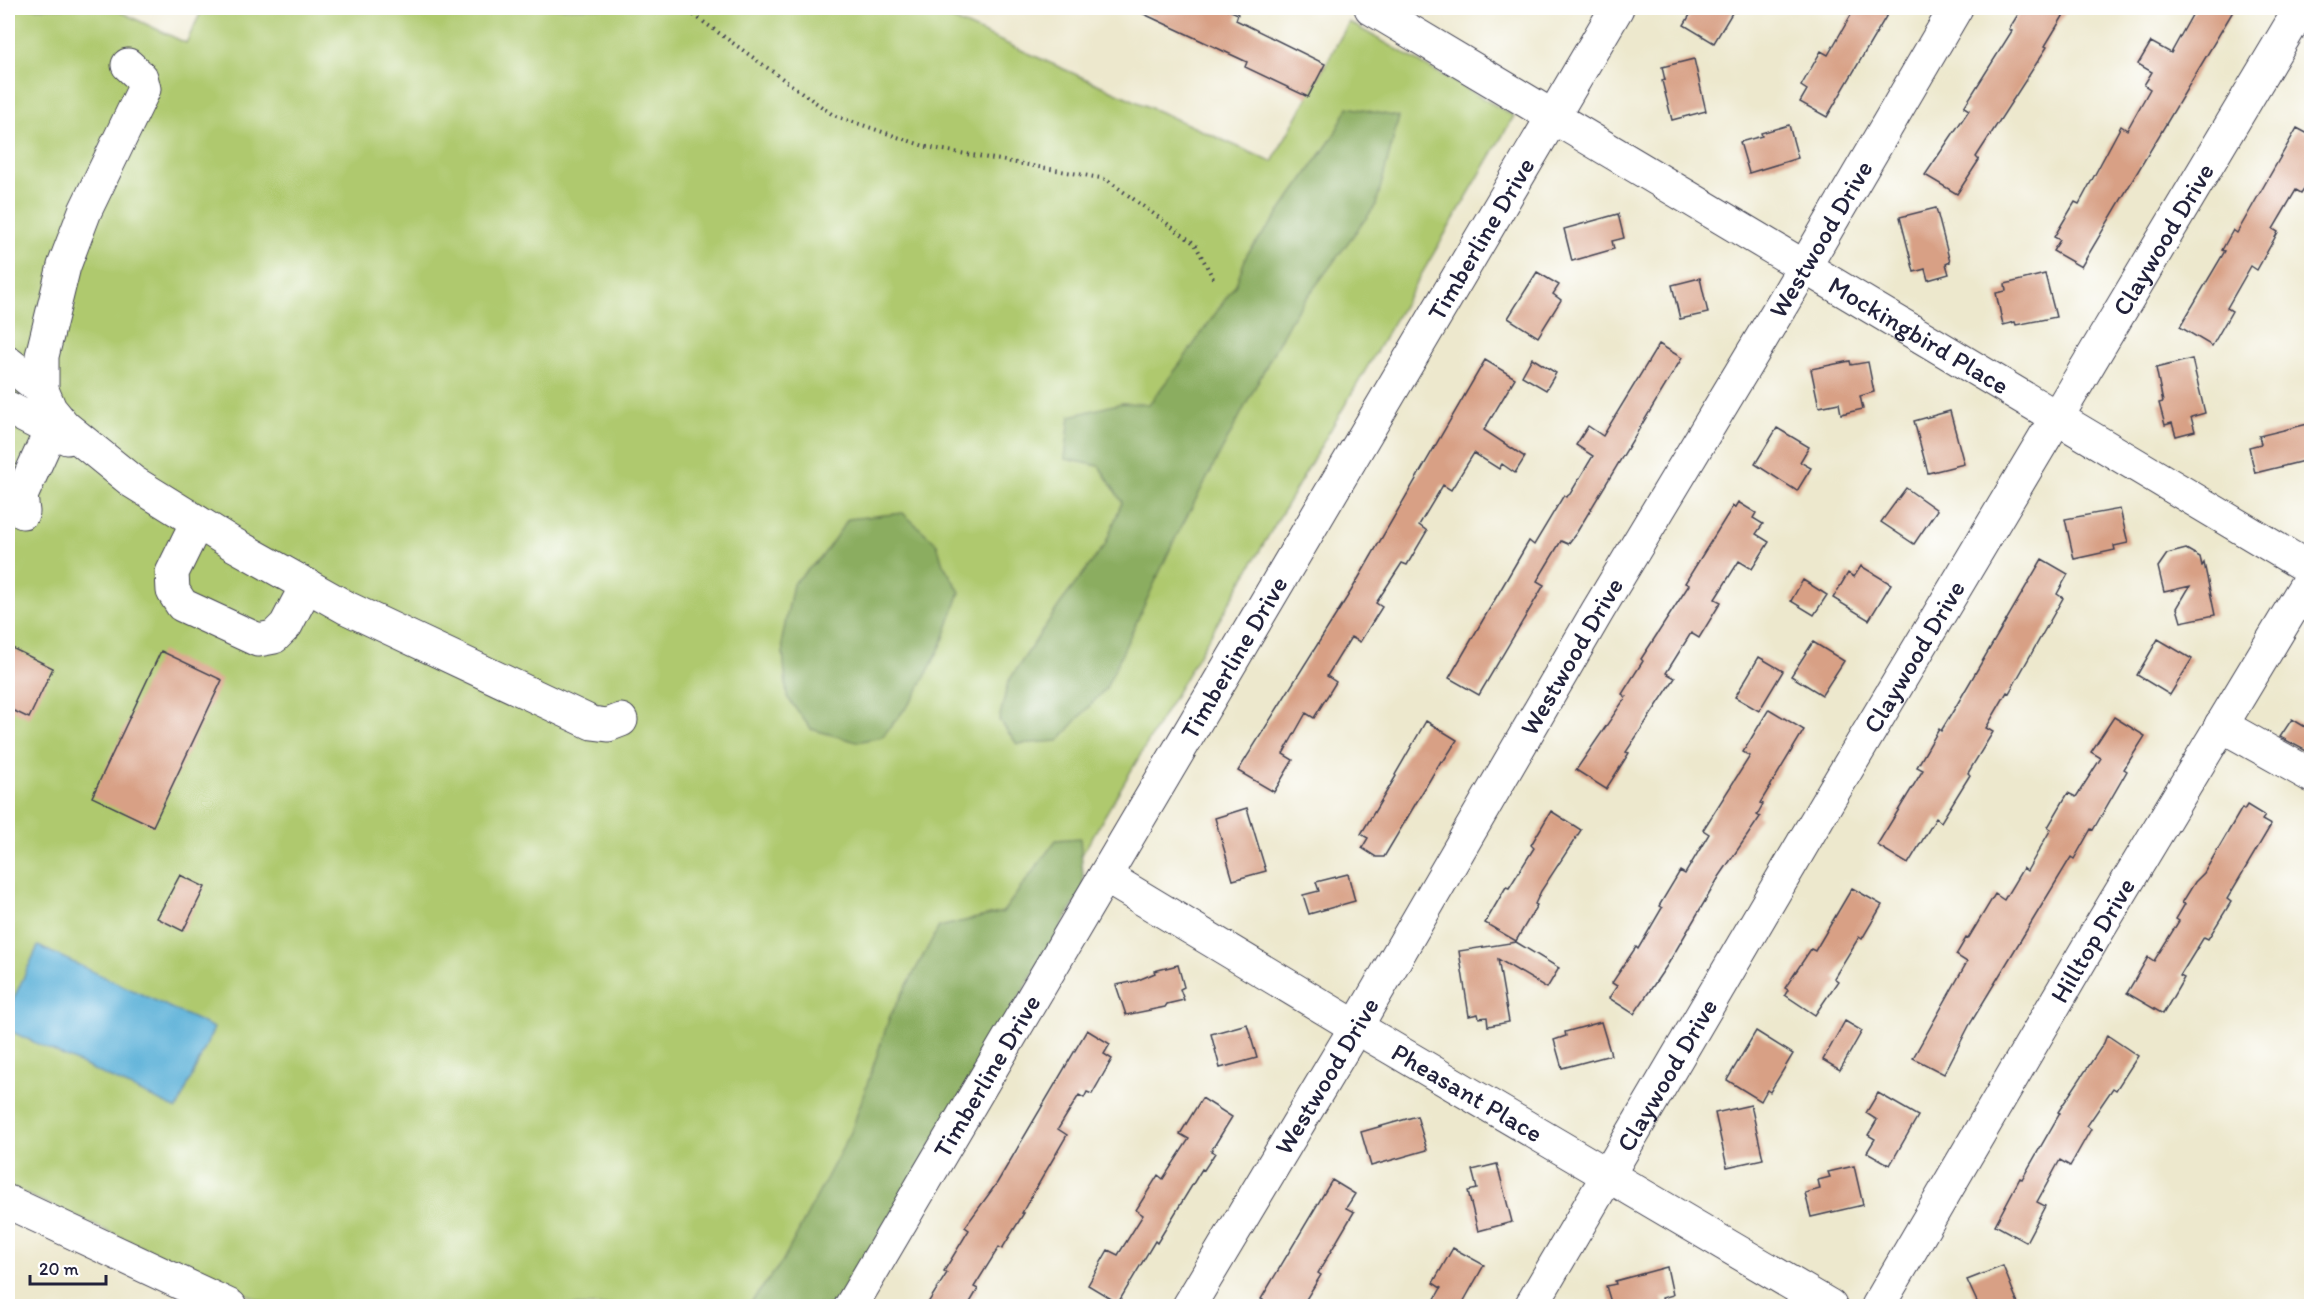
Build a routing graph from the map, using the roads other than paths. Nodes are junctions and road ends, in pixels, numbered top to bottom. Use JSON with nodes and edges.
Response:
{"nodes":[{"id":1,"x":1371,"y":8,"type":"edge"},
{"id":2,"x":1617,"y":8,"type":"edge"},
{"id":3,"x":1956,"y":8,"type":"edge"},
{"id":4,"x":2301,"y":8,"type":"edge"},
{"id":5,"x":128,"y":65,"type":"dead end"},
{"id":6,"x":1553,"y":116,"type":"junction"},
{"id":7,"x":1805,"y":266,"type":"junction"},
{"id":8,"x":8,"y":363,"type":"edge"},
{"id":9,"x":42,"y":390,"type":"junction"},
{"id":10,"x":8,"y":408,"type":"edge"},
{"id":11,"x":2056,"y":417,"type":"junction"},
{"id":12,"x":51,"y":430,"type":"junction"},
{"id":13,"x":100,"y":455,"type":"junction"},
{"id":14,"x":23,"y":512,"type":"dead end"},
{"id":15,"x":197,"y":522,"type":"junction"},
{"id":16,"x":2312,"y":570,"type":"edge"},
{"id":17,"x":2312,"y":575,"type":"edge"},
{"id":18,"x":307,"y":585,"type":"junction"},
{"id":19,"x":621,"y":720,"type":"dead end"},
{"id":20,"x":2221,"y":725,"type":"junction"},
{"id":21,"x":2312,"y":776,"type":"edge"},
{"id":22,"x":1105,"y":876,"type":"junction"},
{"id":23,"x":1356,"y":1027,"type":"junction"},
{"id":24,"x":1608,"y":1175,"type":"junction"},
{"id":25,"x":8,"y":1202,"type":"edge"},
{"id":26,"x":230,"y":1306,"type":"edge"},
{"id":27,"x":851,"y":1306,"type":"edge"},
{"id":28,"x":1189,"y":1306,"type":"edge"},
{"id":29,"x":1531,"y":1306,"type":"edge"},
{"id":30,"x":1830,"y":1306,"type":"edge"},
{"id":31,"x":1878,"y":1306,"type":"edge"}],
"edges":[{"from":1,"to":6,"type":"street","name":"Mockingbird Place"},
{"from":2,"to":6,"type":"street","name":"Timberline Drive"},
{"from":3,"to":7,"type":"street","name":"Westwood Drive"},
{"from":4,"to":11,"type":"street","name":"Claywood Drive"},
{"from":5,"to":9,"type":"street"},
{"from":6,"to":7,"type":"street","name":"Mockingbird Place"},
{"from":6,"to":22,"type":"street","name":"Timberline Drive"},
{"from":7,"to":11,"type":"street","name":"Mockingbird Place"},
{"from":7,"to":23,"type":"street","name":"Westwood Drive"},
{"from":8,"to":9,"type":"street"},
{"from":9,"to":13,"type":"street"},
{"from":10,"to":12,"type":"street"},
{"from":11,"to":16,"type":"street","name":"Mockingbird Place"},
{"from":11,"to":24,"type":"street","name":"Claywood Drive"},
{"from":12,"to":13,"type":"street"},
{"from":12,"to":14,"type":"street"},
{"from":13,"to":15,"type":"street"},
{"from":15,"to":18,"type":"street"},
{"from":15,"to":18,"type":"street"},
{"from":17,"to":20,"type":"street","name":"Hilltop Drive"},
{"from":18,"to":19,"type":"street"},
{"from":20,"to":21,"type":"street"},
{"from":20,"to":31,"type":"street","name":"Hilltop Drive"},
{"from":22,"to":23,"type":"street","name":"Pheasant Place"},
{"from":22,"to":27,"type":"street","name":"Timberline Drive"},
{"from":23,"to":24,"type":"street","name":"Pheasant Place"},
{"from":23,"to":28,"type":"street","name":"Westwood Drive"},
{"from":24,"to":29,"type":"street","name":"Claywood Drive"},
{"from":24,"to":30,"type":"street","name":"Pheasant Place"},
{"from":25,"to":26,"type":"street"}]}
